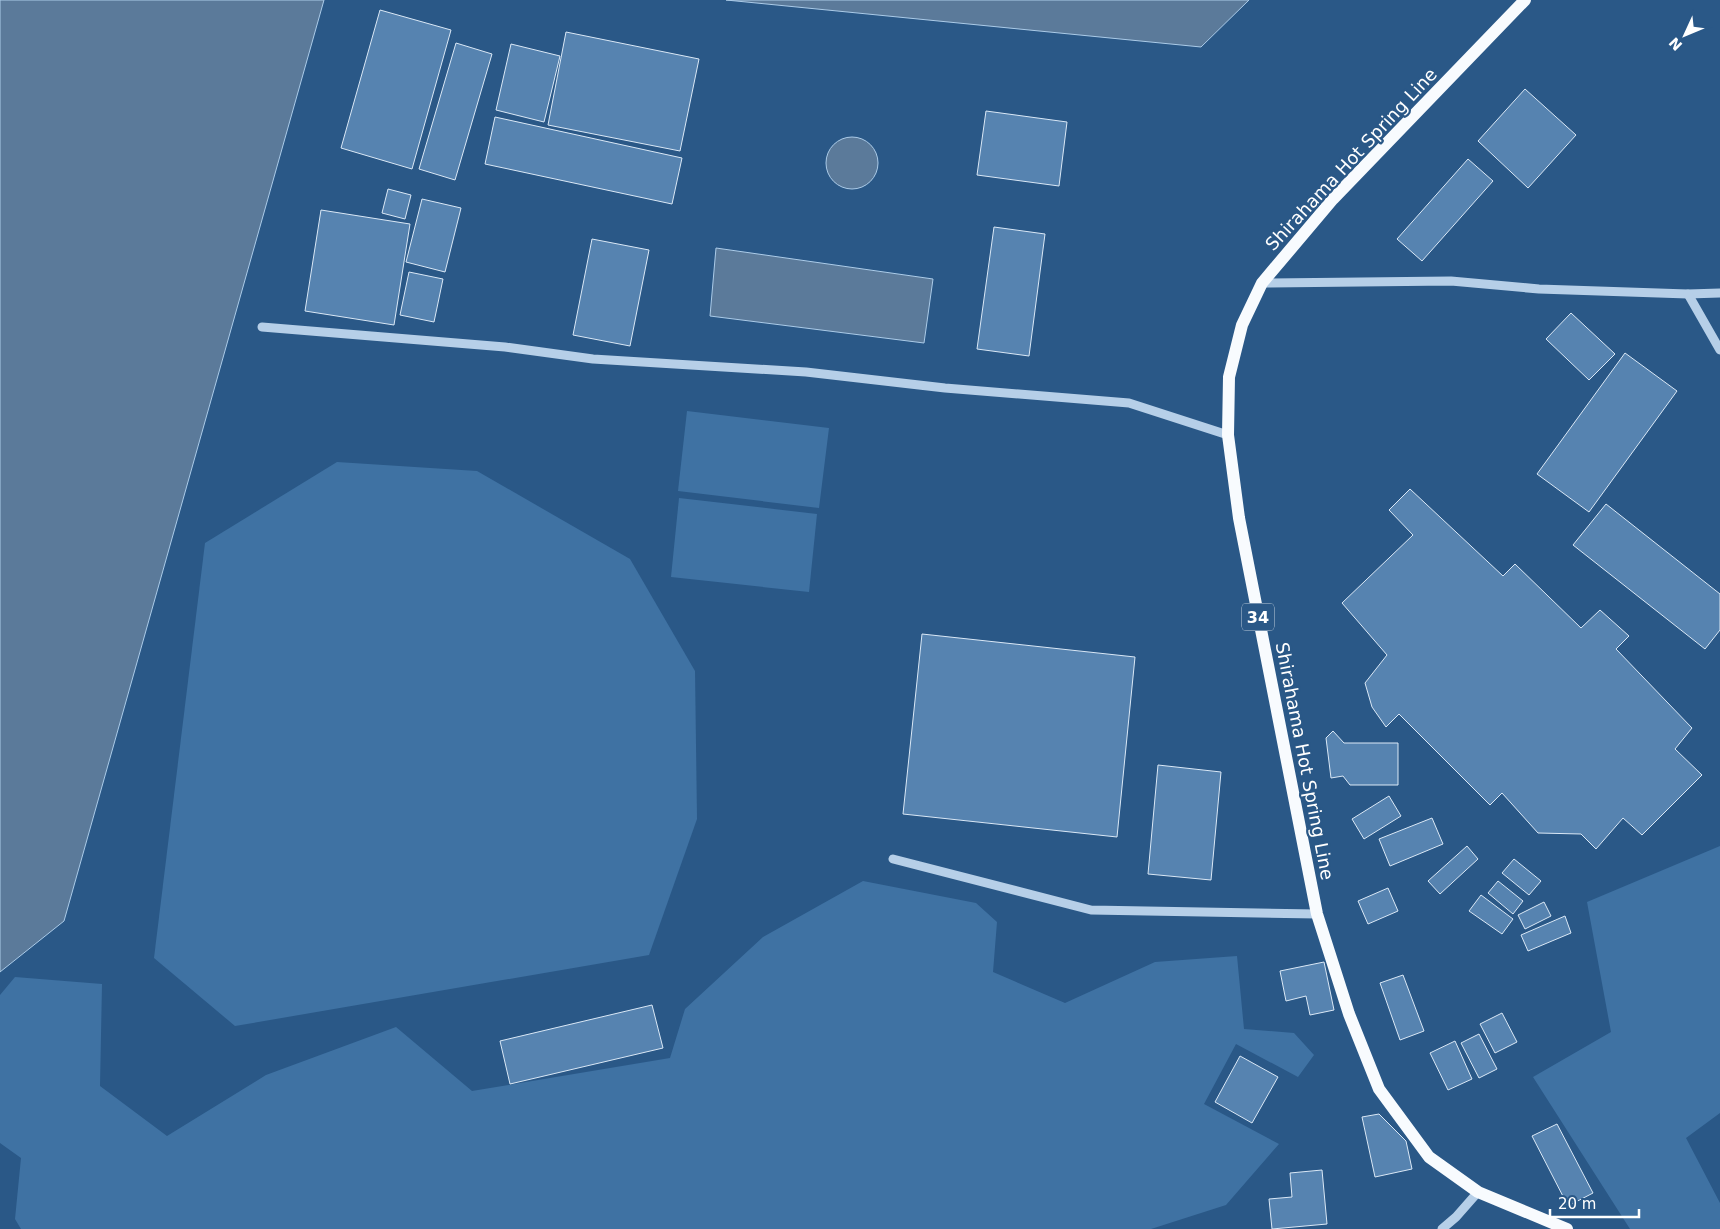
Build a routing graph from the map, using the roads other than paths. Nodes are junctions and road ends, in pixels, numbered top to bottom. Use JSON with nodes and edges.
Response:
{"nodes":[{"id":1,"x":1525,"y":0,"type":"edge"},
{"id":2,"x":1262,"y":283,"type":"junction"},
{"id":3,"x":1688,"y":294,"type":"junction"},
{"id":4,"x":1720,"y":294,"type":"edge"},
{"id":5,"x":262,"y":327,"type":"dead end"},
{"id":6,"x":1720,"y":350,"type":"edge"},
{"id":7,"x":1228,"y":434,"type":"junction"},
{"id":8,"x":893,"y":859,"type":"dead end"},
{"id":9,"x":1317,"y":914,"type":"junction"},
{"id":10,"x":1478,"y":1192,"type":"junction"},
{"id":11,"x":1442,"y":1229,"type":"edge"},
{"id":12,"x":1567,"y":1229,"type":"edge"}],
"edges":[{"from":1,"to":2,"type":"main road","name":"Shirahama Hot Spring Line","number":"34"},
{"from":2,"to":3,"type":"street"},
{"from":2,"to":7,"type":"main road","name":"Shirahama Hot Spring Line","number":"34"},
{"from":3,"to":4,"type":"street"},
{"from":3,"to":6,"type":"street"},
{"from":5,"to":7,"type":"street"},
{"from":7,"to":9,"type":"main road","name":"Shirahama Hot Spring Line","number":"34"},
{"from":8,"to":9,"type":"street"},
{"from":9,"to":10,"type":"main road","name":"Shirahama Hot Spring Line","number":"34"},
{"from":10,"to":11,"type":"street"},
{"from":10,"to":12,"type":"main road","name":"Shirahama Hot Spring Line","number":"34"}]}
